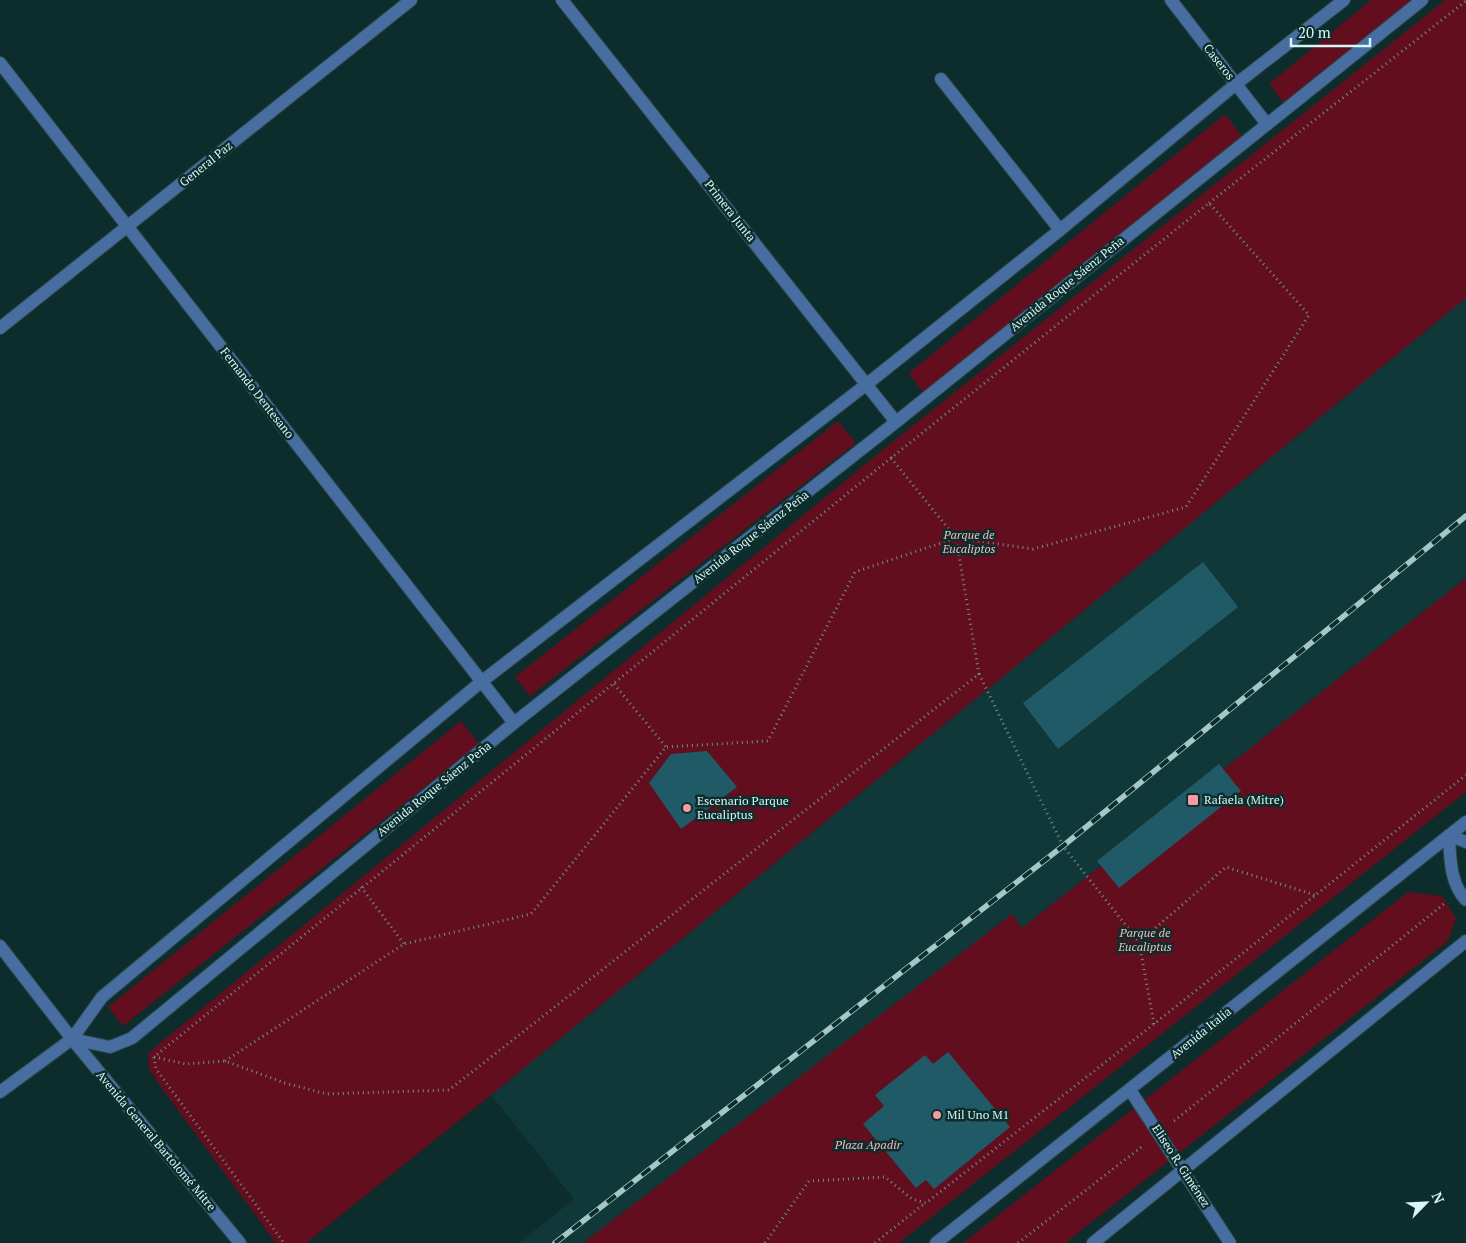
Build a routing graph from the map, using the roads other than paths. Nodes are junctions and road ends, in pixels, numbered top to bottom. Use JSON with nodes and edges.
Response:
{"nodes":[{"id":1,"x":411,"y":0,"type":"edge"},
{"id":2,"x":562,"y":0,"type":"edge"},
{"id":3,"x":1171,"y":0,"type":"edge"},
{"id":4,"x":1344,"y":0,"type":"edge"},
{"id":5,"x":1422,"y":0,"type":"edge"},
{"id":6,"x":0,"y":63,"type":"edge"},
{"id":7,"x":941,"y":79,"type":"dead end"},
{"id":8,"x":1236,"y":84,"type":"junction"},
{"id":9,"x":1266,"y":123,"type":"junction"},
{"id":10,"x":128,"y":226,"type":"junction"},
{"id":11,"x":1060,"y":230,"type":"junction"},
{"id":12,"x":0,"y":328,"type":"edge"},
{"id":13,"x":867,"y":384,"type":"junction"},
{"id":14,"x":896,"y":422,"type":"junction"},
{"id":15,"x":481,"y":682,"type":"junction"},
{"id":16,"x":514,"y":723,"type":"junction"},
{"id":17,"x":1466,"y":822,"type":"edge"},
{"id":18,"x":1449,"y":835,"type":"junction"},
{"id":19,"x":1466,"y":842,"type":"edge"},
{"id":20,"x":1462,"y":896,"type":"edge"},
{"id":21,"x":1466,"y":941,"type":"edge"},
{"id":22,"x":0,"y":946,"type":"edge"},
{"id":23,"x":72,"y":1039,"type":"junction"},
{"id":24,"x":1130,"y":1090,"type":"junction"},
{"id":25,"x":0,"y":1092,"type":"edge"},
{"id":26,"x":1184,"y":1171,"type":"junction"},
{"id":27,"x":240,"y":1243,"type":"edge"},
{"id":28,"x":936,"y":1243,"type":"edge"},
{"id":29,"x":1093,"y":1243,"type":"edge"},
{"id":30,"x":1230,"y":1243,"type":"edge"}],
"edges":[{"from":1,"to":10,"type":"street","name":"General Paz"},
{"from":2,"to":13,"type":"street","name":"Primera Junta"},
{"from":3,"to":8,"type":"street","name":"Caseros"},
{"from":4,"to":8,"type":"street"},
{"from":5,"to":9,"type":"street","name":"Avenida Roque Sáenz Peña"},
{"from":6,"to":10,"type":"street","name":"Fernando Dentesano"},
{"from":7,"to":11,"type":"street"},
{"from":8,"to":9,"type":"street","name":"Caseros"},
{"from":8,"to":11,"type":"street"},
{"from":9,"to":14,"type":"street","name":"Avenida Roque Sáenz Peña"},
{"from":10,"to":12,"type":"street","name":"General Paz"},
{"from":10,"to":15,"type":"street","name":"Fernando Dentesano"},
{"from":11,"to":13,"type":"street"},
{"from":13,"to":14,"type":"street","name":"Primera Junta"},
{"from":13,"to":15,"type":"street"},
{"from":14,"to":16,"type":"street","name":"Avenida Roque Sáenz Peña"},
{"from":15,"to":16,"type":"street","name":"Fernando Dentesano"},
{"from":15,"to":23,"type":"street"},
{"from":16,"to":23,"type":"street","name":"Avenida Roque Sáenz Peña"},
{"from":17,"to":18,"type":"street","name":"Avenida Italia"},
{"from":18,"to":19,"type":"street"},
{"from":18,"to":20,"type":"street"},
{"from":18,"to":24,"type":"street","name":"Avenida Italia"},
{"from":21,"to":26,"type":"street"},
{"from":22,"to":23,"type":"street","name":"Avenida General Bartolomé Mitre"},
{"from":23,"to":25,"type":"street"},
{"from":23,"to":27,"type":"street","name":"Avenida General Bartolomé Mitre"},
{"from":24,"to":26,"type":"street","name":"Eliseo R. Giménez"},
{"from":24,"to":28,"type":"street","name":"Avenida Italia"},
{"from":26,"to":29,"type":"street"},
{"from":26,"to":30,"type":"street","name":"Eliseo R. Giménez"}]}
